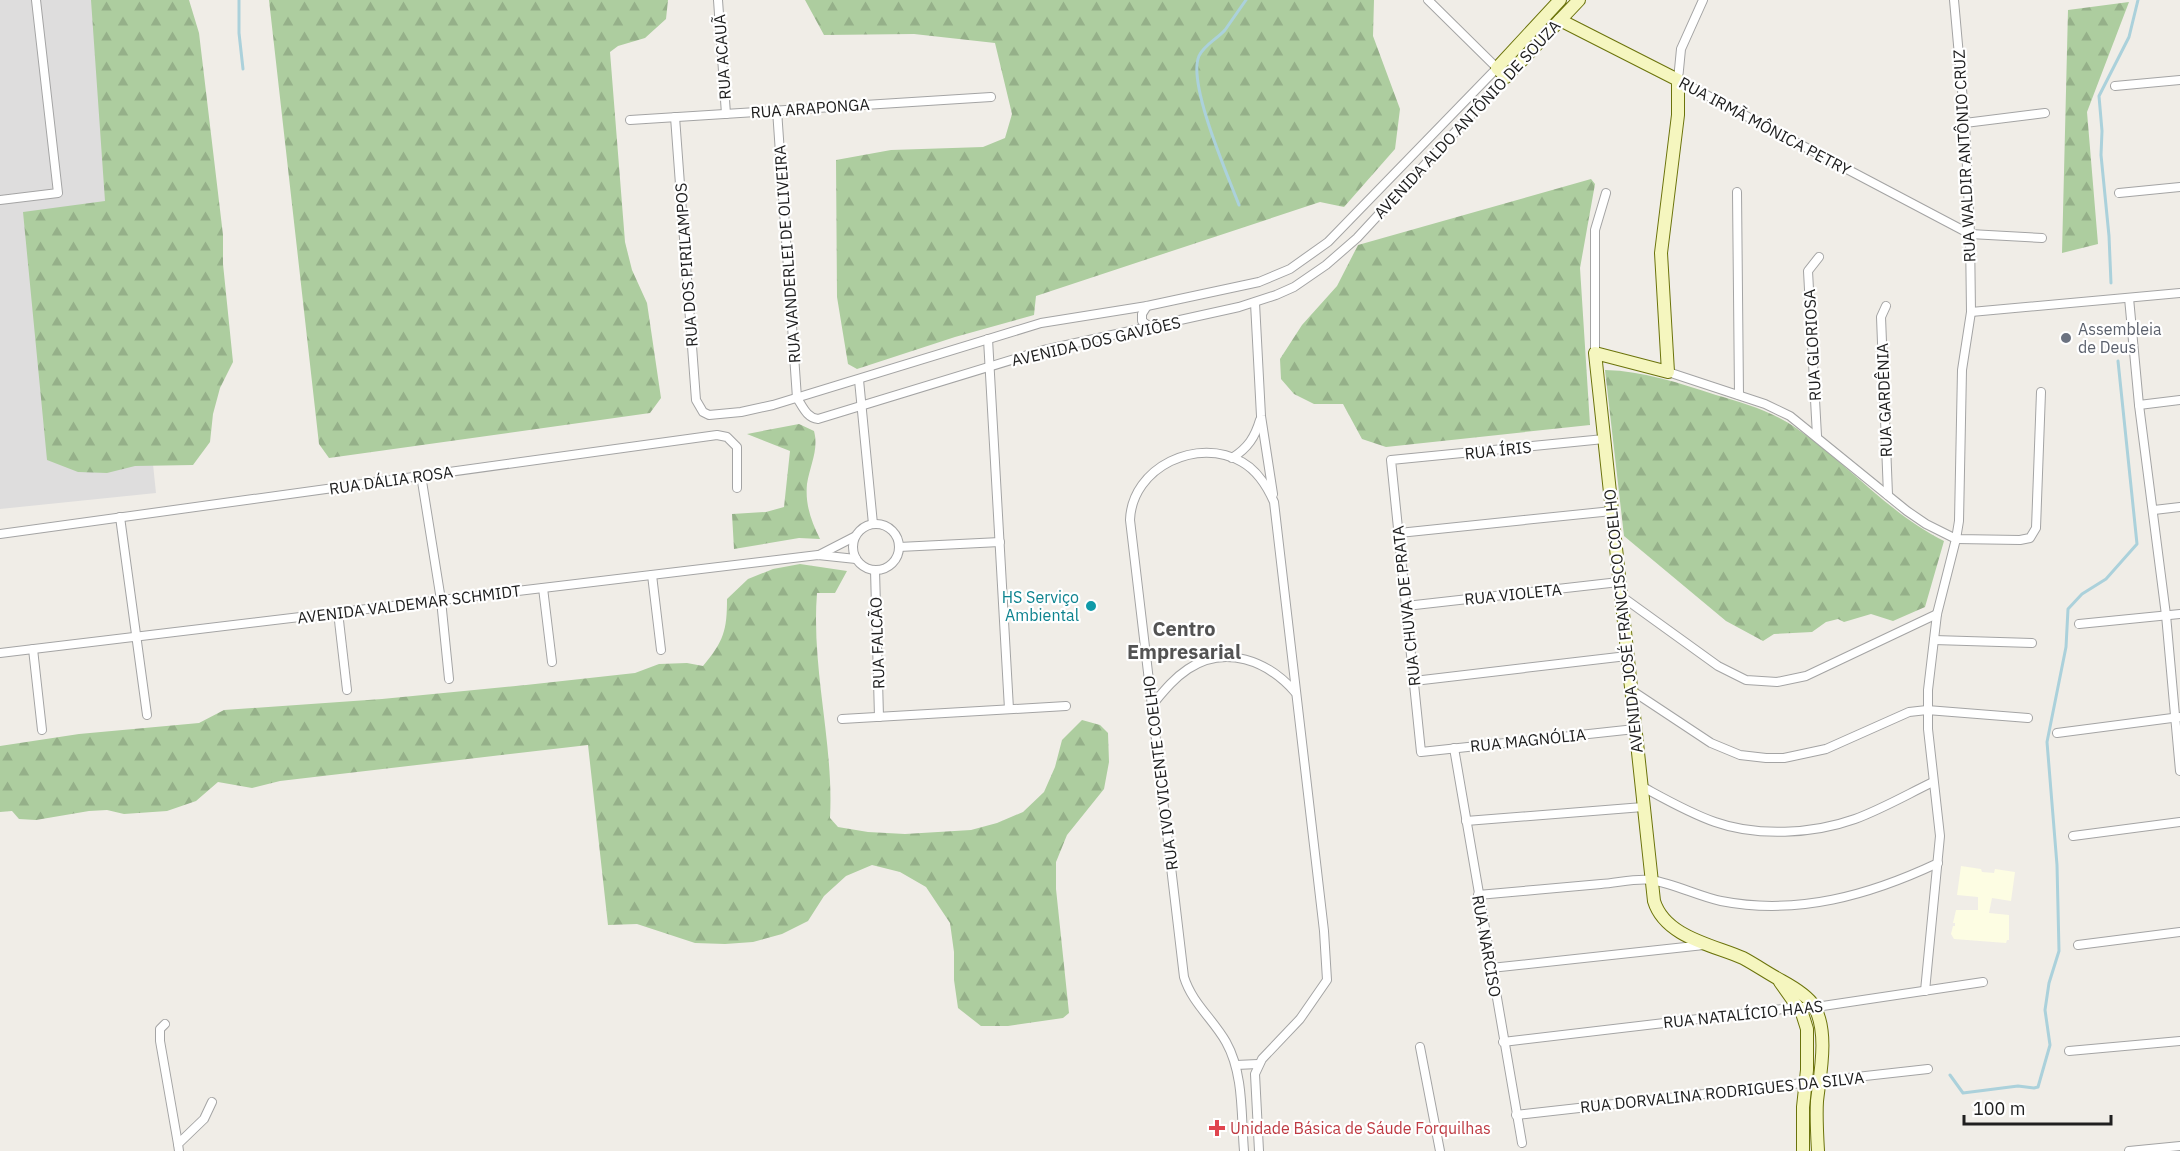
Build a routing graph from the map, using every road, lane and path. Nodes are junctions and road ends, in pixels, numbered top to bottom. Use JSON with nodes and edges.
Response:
{"nodes":[{"id":1,"x":36,"y":0,"type":"edge"},
{"id":2,"x":718,"y":0,"type":"edge"},
{"id":3,"x":1428,"y":0,"type":"edge"},
{"id":4,"x":1560,"y":0,"type":"edge"},
{"id":5,"x":1579,"y":0,"type":"edge"},
{"id":6,"x":1703,"y":0,"type":"edge"},
{"id":7,"x":1954,"y":0,"type":"edge"},
{"id":8,"x":1560,"y":20,"type":"junction"},
{"id":9,"x":1501,"y":72,"type":"junction"},
{"id":10,"x":1678,"y":80,"type":"junction"},
{"id":11,"x":2180,"y":80,"type":"edge"},
{"id":12,"x":2115,"y":86,"type":"dead end"},
{"id":13,"x":991,"y":97,"type":"dead end"},
{"id":14,"x":777,"y":110,"type":"junction"},
{"id":15,"x":2045,"y":113,"type":"dead end"},
{"id":16,"x":726,"y":114,"type":"junction"},
{"id":17,"x":675,"y":117,"type":"junction"},
{"id":18,"x":630,"y":120,"type":"dead end"},
{"id":19,"x":1965,"y":123,"type":"junction"},
{"id":20,"x":2180,"y":187,"type":"edge"},
{"id":21,"x":1737,"y":192,"type":"dead end"},
{"id":22,"x":1605,"y":193,"type":"dead end"},
{"id":23,"x":2119,"y":193,"type":"dead end"},
{"id":24,"x":0,"y":200,"type":"edge"},
{"id":25,"x":1343,"y":227,"type":"joint"},
{"id":26,"x":1970,"y":234,"type":"junction"},
{"id":27,"x":1356,"y":238,"type":"joint"},
{"id":28,"x":2042,"y":238,"type":"dead end"},
{"id":29,"x":1820,"y":256,"type":"dead end"},
{"id":30,"x":1304,"y":261,"type":"junction"},
{"id":31,"x":1314,"y":274,"type":"junction"},
{"id":32,"x":2180,"y":293,"type":"edge"},
{"id":33,"x":2129,"y":298,"type":"junction"},
{"id":34,"x":1255,"y":303,"type":"junction"},
{"id":35,"x":1147,"y":306,"type":"junction"},
{"id":36,"x":1886,"y":306,"type":"dead end"},
{"id":37,"x":1971,"y":312,"type":"junction"},
{"id":38,"x":1150,"y":327,"type":"junction"},
{"id":39,"x":988,"y":339,"type":"junction"},
{"id":40,"x":1595,"y":353,"type":"junction"},
{"id":41,"x":990,"y":367,"type":"junction"},
{"id":42,"x":1668,"y":372,"type":"junction"},
{"id":43,"x":859,"y":380,"type":"junction"},
{"id":44,"x":2041,"y":392,"type":"dead end"},
{"id":45,"x":1739,"y":395,"type":"junction"},
{"id":46,"x":797,"y":398,"type":"junction"},
{"id":47,"x":2180,"y":400,"type":"edge"},
{"id":48,"x":2139,"y":405,"type":"junction"},
{"id":49,"x":860,"y":407,"type":"junction"},
{"id":50,"x":703,"y":412,"type":"joint"},
{"id":51,"x":1261,"y":416,"type":"junction"},
{"id":52,"x":1817,"y":436,"type":"junction"},
{"id":53,"x":1604,"y":439,"type":"junction"},
{"id":54,"x":1232,"y":458,"type":"junction"},
{"id":55,"x":1391,"y":460,"type":"joint"},
{"id":56,"x":421,"y":476,"type":"junction"},
{"id":57,"x":737,"y":488,"type":"dead end"},
{"id":58,"x":1888,"y":495,"type":"junction"},
{"id":59,"x":1274,"y":502,"type":"junction"},
{"id":60,"x":2180,"y":507,"type":"edge"},
{"id":61,"x":2154,"y":510,"type":"junction"},
{"id":62,"x":1612,"y":511,"type":"junction"},
{"id":63,"x":120,"y":517,"type":"junction"},
{"id":64,"x":873,"y":524,"type":"junction"},
{"id":65,"x":1399,"y":532,"type":"junction"},
{"id":66,"x":0,"y":534,"type":"edge"},
{"id":67,"x":854,"y":537,"type":"junction"},
{"id":68,"x":1956,"y":539,"type":"junction"},
{"id":69,"x":1000,"y":542,"type":"junction"},
{"id":70,"x":899,"y":547,"type":"junction"},
{"id":71,"x":818,"y":555,"type":"junction"},
{"id":72,"x":856,"y":559,"type":"junction"},
{"id":73,"x":874,"y":570,"type":"junction"},
{"id":74,"x":652,"y":575,"type":"junction"},
{"id":75,"x":1619,"y":582,"type":"junction"},
{"id":76,"x":543,"y":588,"type":"junction"},
{"id":77,"x":1621,"y":596,"type":"junction"},
{"id":78,"x":441,"y":600,"type":"junction"},
{"id":79,"x":1406,"y":606,"type":"junction"},
{"id":80,"x":338,"y":612,"type":"junction"},
{"id":81,"x":1937,"y":614,"type":"junction"},
{"id":82,"x":2180,"y":614,"type":"edge"},
{"id":83,"x":2166,"y":615,"type":"junction"},
{"id":84,"x":2079,"y":624,"type":"dead end"},
{"id":85,"x":136,"y":636,"type":"junction"},
{"id":86,"x":1934,"y":640,"type":"junction"},
{"id":87,"x":2032,"y":643,"type":"dead end"},
{"id":88,"x":33,"y":649,"type":"junction"},
{"id":89,"x":661,"y":650,"type":"dead end"},
{"id":90,"x":0,"y":652,"type":"edge"},
{"id":91,"x":1627,"y":656,"type":"junction"},
{"id":92,"x":552,"y":662,"type":"dead end"},
{"id":93,"x":449,"y":678,"type":"dead end"},
{"id":94,"x":1414,"y":681,"type":"junction"},
{"id":95,"x":347,"y":690,"type":"dead end"},
{"id":96,"x":1631,"y":690,"type":"junction"},
{"id":97,"x":1295,"y":692,"type":"junction"},
{"id":98,"x":1152,"y":705,"type":"junction"},
{"id":99,"x":1066,"y":706,"type":"dead end"},
{"id":100,"x":1010,"y":709,"type":"junction"},
{"id":101,"x":1927,"y":710,"type":"junction"},
{"id":102,"x":147,"y":715,"type":"dead end"},
{"id":103,"x":879,"y":717,"type":"junction"},
{"id":104,"x":2028,"y":718,"type":"dead end"},
{"id":105,"x":2177,"y":718,"type":"edge"},
{"id":106,"x":842,"y":719,"type":"dead end"},
{"id":107,"x":1635,"y":729,"type":"junction"},
{"id":108,"x":42,"y":730,"type":"dead end"},
{"id":109,"x":2057,"y":733,"type":"dead end"},
{"id":110,"x":1454,"y":748,"type":"junction"},
{"id":111,"x":1421,"y":752,"type":"joint"},
{"id":112,"x":2180,"y":771,"type":"edge"},
{"id":113,"x":1933,"y":782,"type":"junction"},
{"id":114,"x":1641,"y":786,"type":"junction"},
{"id":115,"x":1643,"y":807,"type":"junction"},
{"id":116,"x":1466,"y":821,"type":"junction"},
{"id":117,"x":2180,"y":822,"type":"edge"},
{"id":118,"x":2073,"y":836,"type":"dead end"},
{"id":119,"x":1938,"y":863,"type":"junction"},
{"id":120,"x":1650,"y":880,"type":"junction"},
{"id":121,"x":1478,"y":895,"type":"junction"},
{"id":122,"x":2180,"y":932,"type":"edge"},
{"id":123,"x":1707,"y":945,"type":"junction"},
{"id":124,"x":2078,"y":945,"type":"dead end"},
{"id":125,"x":1491,"y":968,"type":"junction"},
{"id":126,"x":1778,"y":979,"type":"junction"},
{"id":127,"x":1983,"y":982,"type":"dead end"},
{"id":128,"x":1925,"y":991,"type":"junction"},
{"id":129,"x":1798,"y":1007,"type":"junction"},
{"id":130,"x":1814,"y":1007,"type":"junction"},
{"id":131,"x":165,"y":1024,"type":"dead end"},
{"id":132,"x":2180,"y":1041,"type":"edge"},
{"id":133,"x":1503,"y":1042,"type":"junction"},
{"id":134,"x":1420,"y":1047,"type":"dead end"},
{"id":135,"x":2069,"y":1051,"type":"dead end"},
{"id":136,"x":1258,"y":1064,"type":"junction"},
{"id":137,"x":1236,"y":1065,"type":"junction"},
{"id":138,"x":1928,"y":1069,"type":"dead end"},
{"id":139,"x":1820,"y":1081,"type":"junction"},
{"id":140,"x":1805,"y":1083,"type":"junction"},
{"id":141,"x":212,"y":1102,"type":"dead end"},
{"id":142,"x":1516,"y":1115,"type":"junction"},
{"id":143,"x":1522,"y":1143,"type":"dead end"},
{"id":144,"x":2180,"y":1146,"type":"edge"},
{"id":145,"x":178,"y":1148,"type":"edge"},
{"id":146,"x":1244,"y":1151,"type":"edge"},
{"id":147,"x":1259,"y":1151,"type":"edge"},
{"id":148,"x":1440,"y":1151,"type":"edge"},
{"id":149,"x":1803,"y":1151,"type":"edge"},
{"id":150,"x":1818,"y":1151,"type":"edge"},
{"id":151,"x":2129,"y":1151,"type":"edge"}],
"edges":[{"from":1,"to":24,"type":"street"},
{"from":2,"to":16,"type":"street","name":"RUA ACAUÃ"},
{"from":3,"to":9,"type":"street"},
{"from":4,"to":9,"type":"street","name":"AVENIDA ALDO ANTÔNIO DE SOUZA"},
{"from":5,"to":8,"type":"street","name":"AVENIDA ALDO ANTÔNIO DE SOUZA"},
{"from":6,"to":10,"type":"street"},
{"from":7,"to":19,"type":"street","name":"RUA WALDIR ANTÔNIO CRUZ"},
{"from":8,"to":9,"type":"street","name":"AVENIDA ALDO ANTÔNIO DE SOUZA"},
{"from":8,"to":10,"type":"street","name":"RUA IRMÃ MÔNICA PETRY"},
{"from":9,"to":25,"type":"street","name":"AVENIDA ALDO ANTÔNIO DE SOUZA"},
{"from":9,"to":27,"type":"street","name":"AVENIDA ALDO ANTÔNIO DE SOUZA"},
{"from":10,"to":26,"type":"street","name":"RUA IRMÃ MÔNICA PETRY"},
{"from":10,"to":42,"type":"street"},
{"from":11,"to":12,"type":"street"},
{"from":13,"to":14,"type":"street","name":"RUA ARAPONGA"},
{"from":14,"to":16,"type":"street","name":"RUA ARAPONGA"},
{"from":14,"to":46,"type":"street","name":"RUA VANDERLEI DE OLIVEIRA"},
{"from":15,"to":19,"type":"street"},
{"from":16,"to":17,"type":"street","name":"RUA ARAPONGA"},
{"from":17,"to":18,"type":"street","name":"RUA ARAPONGA"},
{"from":17,"to":50,"type":"street","name":"RUA DOS PIRILAMPOS"},
{"from":19,"to":26,"type":"street","name":"RUA WALDIR ANTÔNIO CRUZ"},
{"from":20,"to":23,"type":"street"},
{"from":21,"to":45,"type":"street"},
{"from":22,"to":40,"type":"street","name":"AVENIDA JOSÉ FRANCISCO COELHO"},
{"from":25,"to":30,"type":"street","name":"AVENIDA DOS GAVIÕES"},
{"from":26,"to":28,"type":"street"},
{"from":26,"to":37,"type":"street","name":"RUA WALDIR ANTÔNIO CRUZ"},
{"from":27,"to":31,"type":"street","name":"AVENIDA DOS GAVIÕES"},
{"from":29,"to":52,"type":"street","name":"RUA GLORIOSA"},
{"from":30,"to":31,"type":"street"},
{"from":30,"to":35,"type":"street","name":"AVENIDA DOS GAVIÕES"},
{"from":31,"to":34,"type":"street","name":"AVENIDA DOS GAVIÕES"},
{"from":32,"to":33,"type":"street"},
{"from":33,"to":37,"type":"street"},
{"from":33,"to":48,"type":"street"},
{"from":34,"to":38,"type":"street","name":"AVENIDA DOS GAVIÕES"},
{"from":34,"to":51,"type":"street","name":"RUA IVO VICENTE COELHO"},
{"from":35,"to":38,"type":"street"},
{"from":35,"to":39,"type":"street","name":"AVENIDA DOS GAVIÕES"},
{"from":36,"to":58,"type":"street","name":"RUA GARDÊNIA"},
{"from":37,"to":68,"type":"street","name":"RUA WALDIR ANTÔNIO CRUZ"},
{"from":38,"to":41,"type":"street","name":"AVENIDA DOS GAVIÕES"},
{"from":39,"to":41,"type":"street"},
{"from":39,"to":43,"type":"street","name":"AVENIDA DOS GAVIÕES"},
{"from":40,"to":42,"type":"street"},
{"from":40,"to":53,"type":"street","name":"AVENIDA JOSÉ FRANCISCO COELHO"},
{"from":41,"to":49,"type":"street","name":"AVENIDA DOS GAVIÕES"},
{"from":41,"to":69,"type":"street"},
{"from":42,"to":45,"type":"street"},
{"from":43,"to":46,"type":"street","name":"AVENIDA DOS GAVIÕES"},
{"from":43,"to":49,"type":"street"},
{"from":44,"to":68,"type":"street"},
{"from":45,"to":52,"type":"street"},
{"from":46,"to":49,"type":"street","name":"AVENIDA DOS GAVIÕES"},
{"from":46,"to":50,"type":"street","name":"AVENIDA DOS GAVIÕES"},
{"from":47,"to":48,"type":"street"},
{"from":48,"to":61,"type":"street"},
{"from":49,"to":64,"type":"street"},
{"from":51,"to":54,"type":"street","name":"RUA IVO VICENTE COELHO"},
{"from":51,"to":59,"type":"street","name":"RUA IVO VICENTE COELHO"},
{"from":52,"to":58,"type":"street"},
{"from":53,"to":55,"type":"street","name":"RUA ÍRIS"},
{"from":53,"to":62,"type":"street","name":"AVENIDA JOSÉ FRANCISCO COELHO"},
{"from":54,"to":59,"type":"street","name":"RUA IVO VICENTE COELHO"},
{"from":54,"to":98,"type":"street","name":"RUA IVO VICENTE COELHO"},
{"from":55,"to":65,"type":"street","name":"RUA CHUVA DE PRATA"},
{"from":56,"to":57,"type":"street","name":"RUA DÁLIA ROSA"},
{"from":56,"to":63,"type":"street","name":"RUA DÁLIA ROSA"},
{"from":56,"to":78,"type":"street"},
{"from":58,"to":68,"type":"street"},
{"from":59,"to":97,"type":"street","name":"RUA IVO VICENTE COELHO"},
{"from":60,"to":61,"type":"street"},
{"from":61,"to":83,"type":"street"},
{"from":62,"to":65,"type":"street"},
{"from":62,"to":75,"type":"street","name":"AVENIDA JOSÉ FRANCISCO COELHO"},
{"from":63,"to":66,"type":"street","name":"RUA DÁLIA ROSA"},
{"from":63,"to":85,"type":"street"},
{"from":64,"to":67,"type":"street"},
{"from":64,"to":70,"type":"street"},
{"from":65,"to":79,"type":"street","name":"RUA CHUVA DE PRATA"},
{"from":67,"to":71,"type":"street"},
{"from":67,"to":72,"type":"street"},
{"from":68,"to":81,"type":"street","name":"RUA WALDIR ANTÔNIO CRUZ"},
{"from":69,"to":70,"type":"street"},
{"from":69,"to":100,"type":"street"},
{"from":70,"to":73,"type":"street"},
{"from":71,"to":72,"type":"street"},
{"from":71,"to":74,"type":"street","name":"AVENIDA VALDEMAR SCHMIDT"},
{"from":72,"to":73,"type":"street"},
{"from":73,"to":103,"type":"street","name":"RUA FALCÃO"},
{"from":74,"to":76,"type":"street","name":"AVENIDA VALDEMAR SCHMIDT"},
{"from":74,"to":89,"type":"street"},
{"from":75,"to":77,"type":"street","name":"AVENIDA JOSÉ FRANCISCO COELHO"},
{"from":75,"to":79,"type":"street","name":"RUA VIOLETA"},
{"from":76,"to":78,"type":"street","name":"AVENIDA VALDEMAR SCHMIDT"},
{"from":76,"to":92,"type":"street"},
{"from":77,"to":81,"type":"street"},
{"from":77,"to":91,"type":"street","name":"AVENIDA JOSÉ FRANCISCO COELHO"},
{"from":78,"to":80,"type":"street","name":"AVENIDA VALDEMAR SCHMIDT"},
{"from":78,"to":93,"type":"street"},
{"from":79,"to":94,"type":"street","name":"RUA CHUVA DE PRATA"},
{"from":80,"to":85,"type":"street","name":"AVENIDA VALDEMAR SCHMIDT"},
{"from":80,"to":95,"type":"street"},
{"from":81,"to":86,"type":"street","name":"RUA WALDIR ANTÔNIO CRUZ"},
{"from":82,"to":83,"type":"street"},
{"from":83,"to":84,"type":"street"},
{"from":83,"to":105,"type":"street"},
{"from":85,"to":88,"type":"street","name":"AVENIDA VALDEMAR SCHMIDT"},
{"from":85,"to":102,"type":"street"},
{"from":86,"to":87,"type":"street"},
{"from":86,"to":101,"type":"street","name":"RUA WALDIR ANTÔNIO CRUZ"},
{"from":88,"to":90,"type":"street","name":"AVENIDA VALDEMAR SCHMIDT"},
{"from":88,"to":108,"type":"street"},
{"from":91,"to":94,"type":"street"},
{"from":91,"to":96,"type":"street","name":"AVENIDA JOSÉ FRANCISCO COELHO"},
{"from":94,"to":111,"type":"street","name":"RUA CHUVA DE PRATA"},
{"from":96,"to":101,"type":"street"},
{"from":96,"to":107,"type":"street","name":"AVENIDA JOSÉ FRANCISCO COELHO"},
{"from":97,"to":98,"type":"street"},
{"from":97,"to":136,"type":"street","name":"RUA IVO VICENTE COELHO"},
{"from":98,"to":137,"type":"street","name":"RUA IVO VICENTE COELHO"},
{"from":99,"to":100,"type":"street"},
{"from":100,"to":103,"type":"street"},
{"from":101,"to":104,"type":"street"},
{"from":101,"to":113,"type":"street","name":"RUA WALDIR ANTÔNIO CRUZ"},
{"from":103,"to":106,"type":"street"},
{"from":105,"to":109,"type":"street"},
{"from":105,"to":112,"type":"street"},
{"from":107,"to":110,"type":"street","name":"RUA MAGNÓLIA"},
{"from":107,"to":114,"type":"street","name":"AVENIDA JOSÉ FRANCISCO COELHO"},
{"from":110,"to":111,"type":"street","name":"RUA MAGNÓLIA"},
{"from":110,"to":116,"type":"street","name":"RUA NARCISO"},
{"from":113,"to":114,"type":"street"},
{"from":113,"to":119,"type":"street","name":"RUA WALDIR ANTÔNIO CRUZ"},
{"from":114,"to":115,"type":"street","name":"AVENIDA JOSÉ FRANCISCO COELHO"},
{"from":115,"to":116,"type":"street"},
{"from":115,"to":120,"type":"street","name":"AVENIDA JOSÉ FRANCISCO COELHO"},
{"from":116,"to":121,"type":"street","name":"RUA NARCISO"},
{"from":117,"to":118,"type":"street"},
{"from":119,"to":120,"type":"street"},
{"from":119,"to":128,"type":"street","name":"RUA WALDIR ANTÔNIO CRUZ"},
{"from":120,"to":121,"type":"street"},
{"from":120,"to":123,"type":"street","name":"AVENIDA JOSÉ FRANCISCO COELHO"},
{"from":121,"to":125,"type":"street","name":"RUA NARCISO"},
{"from":122,"to":124,"type":"street"},
{"from":123,"to":125,"type":"street"},
{"from":123,"to":126,"type":"street","name":"AVENIDA JOSÉ FRANCISCO COELHO"},
{"from":125,"to":133,"type":"street","name":"RUA NARCISO"},
{"from":126,"to":129,"type":"street","name":"AVENIDA JOSÉ FRANCISCO COELHO"},
{"from":126,"to":130,"type":"street","name":"AVENIDA JOSÉ FRANCISCO COELHO"},
{"from":127,"to":128,"type":"street","name":"RUA NATALÍCIO HAAS"},
{"from":128,"to":130,"type":"street","name":"RUA NATALÍCIO HAAS"},
{"from":129,"to":130,"type":"street","name":"RUA NATALÍCIO HAAS"},
{"from":129,"to":133,"type":"street","name":"RUA NATALÍCIO HAAS"},
{"from":129,"to":140,"type":"street","name":"AVENIDA JOSÉ FRANCISCO COELHO"},
{"from":130,"to":139,"type":"street"},
{"from":131,"to":145,"type":"street"},
{"from":132,"to":135,"type":"street"},
{"from":133,"to":142,"type":"street","name":"RUA NARCISO"},
{"from":134,"to":148,"type":"street"},
{"from":136,"to":137,"type":"street"},
{"from":136,"to":147,"type":"street"},
{"from":137,"to":146,"type":"street","name":"RUA IVO VICENTE COELHO"},
{"from":138,"to":139,"type":"street","name":"RUA DORVALINA RODRIGUES DA SILVA"},
{"from":139,"to":140,"type":"street","name":"RUA DORVALINA RODRIGUES DA SILVA"},
{"from":139,"to":150,"type":"street"},
{"from":140,"to":142,"type":"street","name":"RUA DORVALINA RODRIGUES DA SILVA"},
{"from":140,"to":149,"type":"street","name":"AVENIDA JOSÉ FRANCISCO COELHO"},
{"from":141,"to":145,"type":"street"},
{"from":142,"to":143,"type":"street","name":"RUA NARCISO"},
{"from":144,"to":151,"type":"street"}]}
